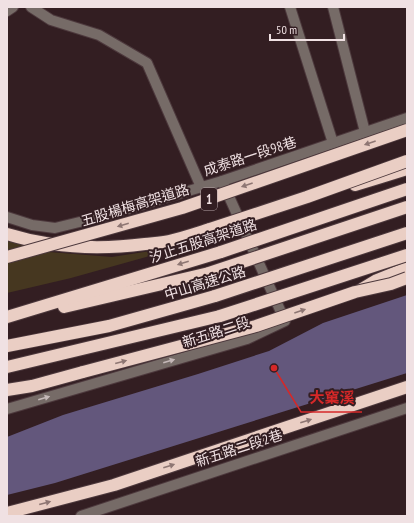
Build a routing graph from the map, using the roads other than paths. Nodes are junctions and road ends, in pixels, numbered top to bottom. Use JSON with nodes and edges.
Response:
{"nodes":[{"id":1,"x":14,"y":7,"type":"edge"},
{"id":2,"x":31,"y":7,"type":"edge"},
{"id":3,"x":290,"y":7,"type":"edge"},
{"id":4,"x":332,"y":7,"type":"edge"},
{"id":5,"x":7,"y":11,"type":"edge"},
{"id":6,"x":407,"y":118,"type":"edge"},
{"id":7,"x":407,"y":130,"type":"edge"},
{"id":8,"x":365,"y":132,"type":"junction"},
{"id":9,"x":333,"y":143,"type":"junction"},
{"id":10,"x":407,"y":161,"type":"edge"},
{"id":11,"x":407,"y":169,"type":"edge"},
{"id":12,"x":222,"y":181,"type":"junction"},
{"id":13,"x":201,"y":187,"type":"junction"},
{"id":14,"x":407,"y":189,"type":"edge"},
{"id":15,"x":217,"y":196,"type":"junction"},
{"id":16,"x":307,"y":197,"type":"junction"},
{"id":17,"x":407,"y":207,"type":"edge"},
{"id":18,"x":7,"y":218,"type":"edge"},
{"id":19,"x":407,"y":233,"type":"edge"},
{"id":20,"x":7,"y":234,"type":"edge"},
{"id":21,"x":407,"y":255,"type":"edge"},
{"id":22,"x":7,"y":257,"type":"edge"},
{"id":23,"x":407,"y":268,"type":"edge"},
{"id":24,"x":407,"y":278,"type":"edge"},
{"id":25,"x":355,"y":292,"type":"junction"},
{"id":26,"x":7,"y":317,"type":"edge"},
{"id":27,"x":7,"y":320,"type":"edge"},
{"id":28,"x":7,"y":346,"type":"edge"},
{"id":29,"x":7,"y":368,"type":"edge"},
{"id":30,"x":407,"y":387,"type":"edge"},
{"id":31,"x":7,"y":392,"type":"edge"},
{"id":32,"x":7,"y":408,"type":"edge"},
{"id":33,"x":407,"y":408,"type":"edge"},
{"id":34,"x":7,"y":513,"type":"edge"},
{"id":35,"x":81,"y":516,"type":"edge"}],
"edges":[{"from":1,"to":5,"type":"street"},
{"from":2,"to":13,"type":"street"},
{"from":3,"to":9,"type":"street"},
{"from":4,"to":8,"type":"street"},
{"from":6,"to":8,"type":"street","name":"成泰路一段98巷"},
{"from":7,"to":15,"type":"highway","name":"五股楊梅高架道路","number":"1","one_way":true,"bridge":true},
{"from":8,"to":9,"type":"street","name":"成泰路一段98巷"},
{"from":9,"to":12,"type":"street","name":"成泰路一段98巷"},
{"from":10,"to":16,"type":"highway","bridge":true},
{"from":11,"to":16,"type":"highway","bridge":true},
{"from":12,"to":13,"type":"street","name":"成泰路一段98巷"},
{"from":32,"to":12,"type":"street","name":"新五路二段","one_way":true},
{"from":13,"to":15,"type":"street"},
{"from":13,"to":18,"type":"street","name":"成泰路一段98巷"},
{"from":14,"to":26,"type":"highway","name":"汐止五股高架道路","one_way":true,"bridge":true},
{"from":15,"to":22,"type":"highway","name":"五股楊梅高架道路","number":"1","one_way":true,"bridge":true},
{"from":16,"to":20,"type":"highway","bridge":true},
{"from":17,"to":27,"type":"highway","name":"中山高速公路","bridge":true},
{"from":19,"to":28,"type":"highway","name":"中山高速公路","bridge":true},
{"from":21,"to":29,"type":"highway","bridge":true},
{"from":23,"to":25,"type":"highway","bridge":true},
{"from":24,"to":25,"type":"highway","bridge":true},
{"from":31,"to":25,"type":"highway","one_way":true,"bridge":true},
{"from":34,"to":30,"type":"highway","one_way":true},
{"from":33,"to":35,"type":"street","name":"新五路二段2巷"}]}
